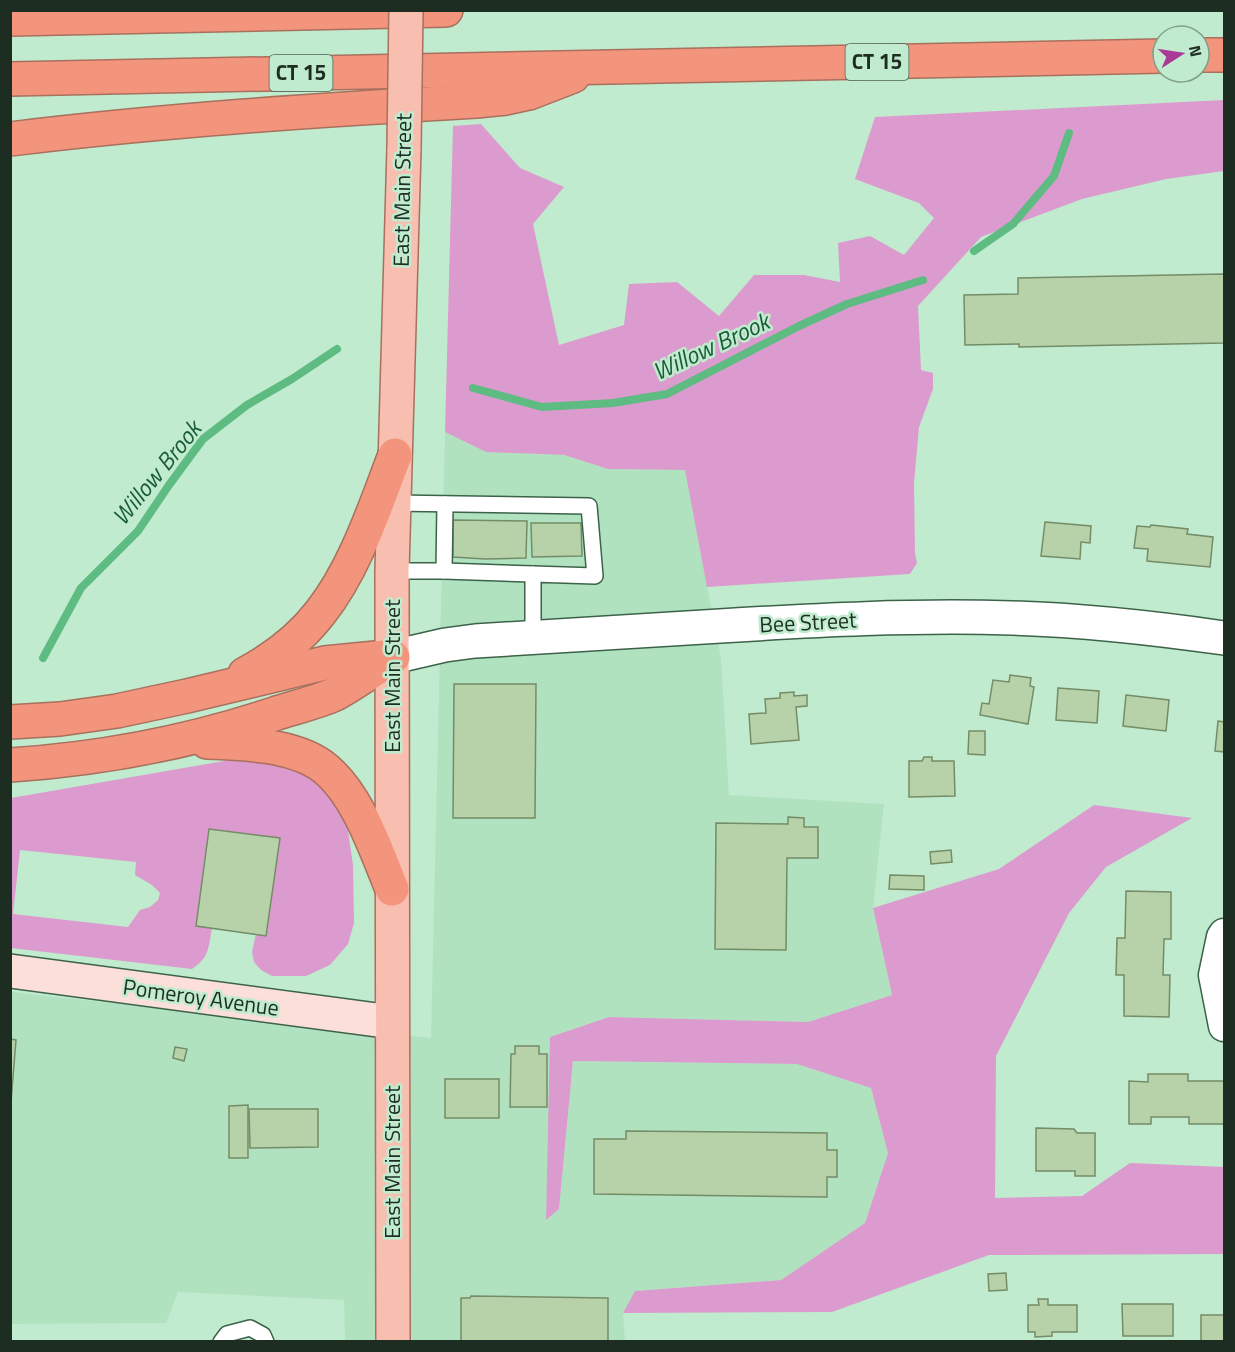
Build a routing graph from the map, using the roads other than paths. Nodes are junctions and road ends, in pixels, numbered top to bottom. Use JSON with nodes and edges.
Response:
{"nodes":[{"id":1,"x":406,"y":10,"type":"edge"},
{"id":2,"x":446,"y":10,"type":"edge"},
{"id":3,"x":10,"y":19,"type":"edge"},
{"id":4,"x":1151,"y":56,"type":"edge"},
{"id":5,"x":591,"y":68,"type":"junction"},
{"id":6,"x":10,"y":79,"type":"edge"},
{"id":7,"x":10,"y":139,"type":"edge"},
{"id":8,"x":395,"y":455,"type":"junction"},
{"id":9,"x":393,"y":503,"type":"junction"},
{"id":10,"x":445,"y":504,"type":"junction"},
{"id":11,"x":487,"y":505,"type":"junction"},
{"id":12,"x":486,"y":521,"type":"dead end"},
{"id":13,"x":524,"y":568,"type":"junction"},
{"id":14,"x":392,"y":571,"type":"junction"},
{"id":15,"x":444,"y":571,"type":"junction"},
{"id":16,"x":533,"y":637,"type":"junction"},
{"id":17,"x":1224,"y":638,"type":"edge"},
{"id":18,"x":393,"y":657,"type":"junction"},
{"id":19,"x":223,"y":687,"type":"junction"},
{"id":20,"x":10,"y":722,"type":"edge"},
{"id":21,"x":172,"y":743,"type":"junction"},
{"id":22,"x":10,"y":765,"type":"edge"},
{"id":23,"x":392,"y":889,"type":"junction"},
{"id":24,"x":1224,"y":934,"type":"edge"},
{"id":25,"x":10,"y":971,"type":"edge"},
{"id":26,"x":392,"y":1022,"type":"junction"},
{"id":27,"x":1224,"y":1026,"type":"edge"},
{"id":28,"x":220,"y":1341,"type":"edge"},
{"id":29,"x":266,"y":1341,"type":"edge"},
{"id":30,"x":393,"y":1341,"type":"edge"}],
"edges":[{"from":1,"to":8,"type":"main road","name":"East Main Street","bridge":true},
{"from":2,"to":3,"type":"highway"},
{"from":4,"to":5,"type":"highway","number":"CT 15"},
{"from":5,"to":6,"type":"highway","number":"CT 15"},
{"from":5,"to":7,"type":"highway"},
{"from":8,"to":9,"type":"main road","name":"East Main Street"},
{"from":8,"to":19,"type":"highway"},
{"from":9,"to":10,"type":"lane"},
{"from":9,"to":14,"type":"main road","name":"East Main Street"},
{"from":10,"to":11,"type":"lane"},
{"from":10,"to":15,"type":"lane"},
{"from":11,"to":12,"type":"lane"},
{"from":11,"to":13,"type":"lane"},
{"from":13,"to":15,"type":"lane"},
{"from":13,"to":16,"type":"lane"},
{"from":14,"to":15,"type":"lane"},
{"from":14,"to":18,"type":"main road","name":"East Main Street"},
{"from":16,"to":17,"type":"street","name":"Bee Street"},
{"from":16,"to":18,"type":"street","name":"Bee Street"},
{"from":18,"to":19,"type":"highway"},
{"from":18,"to":21,"type":"highway"},
{"from":18,"to":23,"type":"main road","name":"East Main Street"},
{"from":19,"to":20,"type":"highway"},
{"from":21,"to":22,"type":"highway"},
{"from":21,"to":23,"type":"highway"},
{"from":23,"to":26,"type":"main road","name":"East Main Street"},
{"from":24,"to":27,"type":"street"},
{"from":25,"to":26,"type":"main road","name":"Pomeroy Avenue"},
{"from":26,"to":30,"type":"main road","name":"East Main Street"},
{"from":28,"to":29,"type":"lane"}]}
